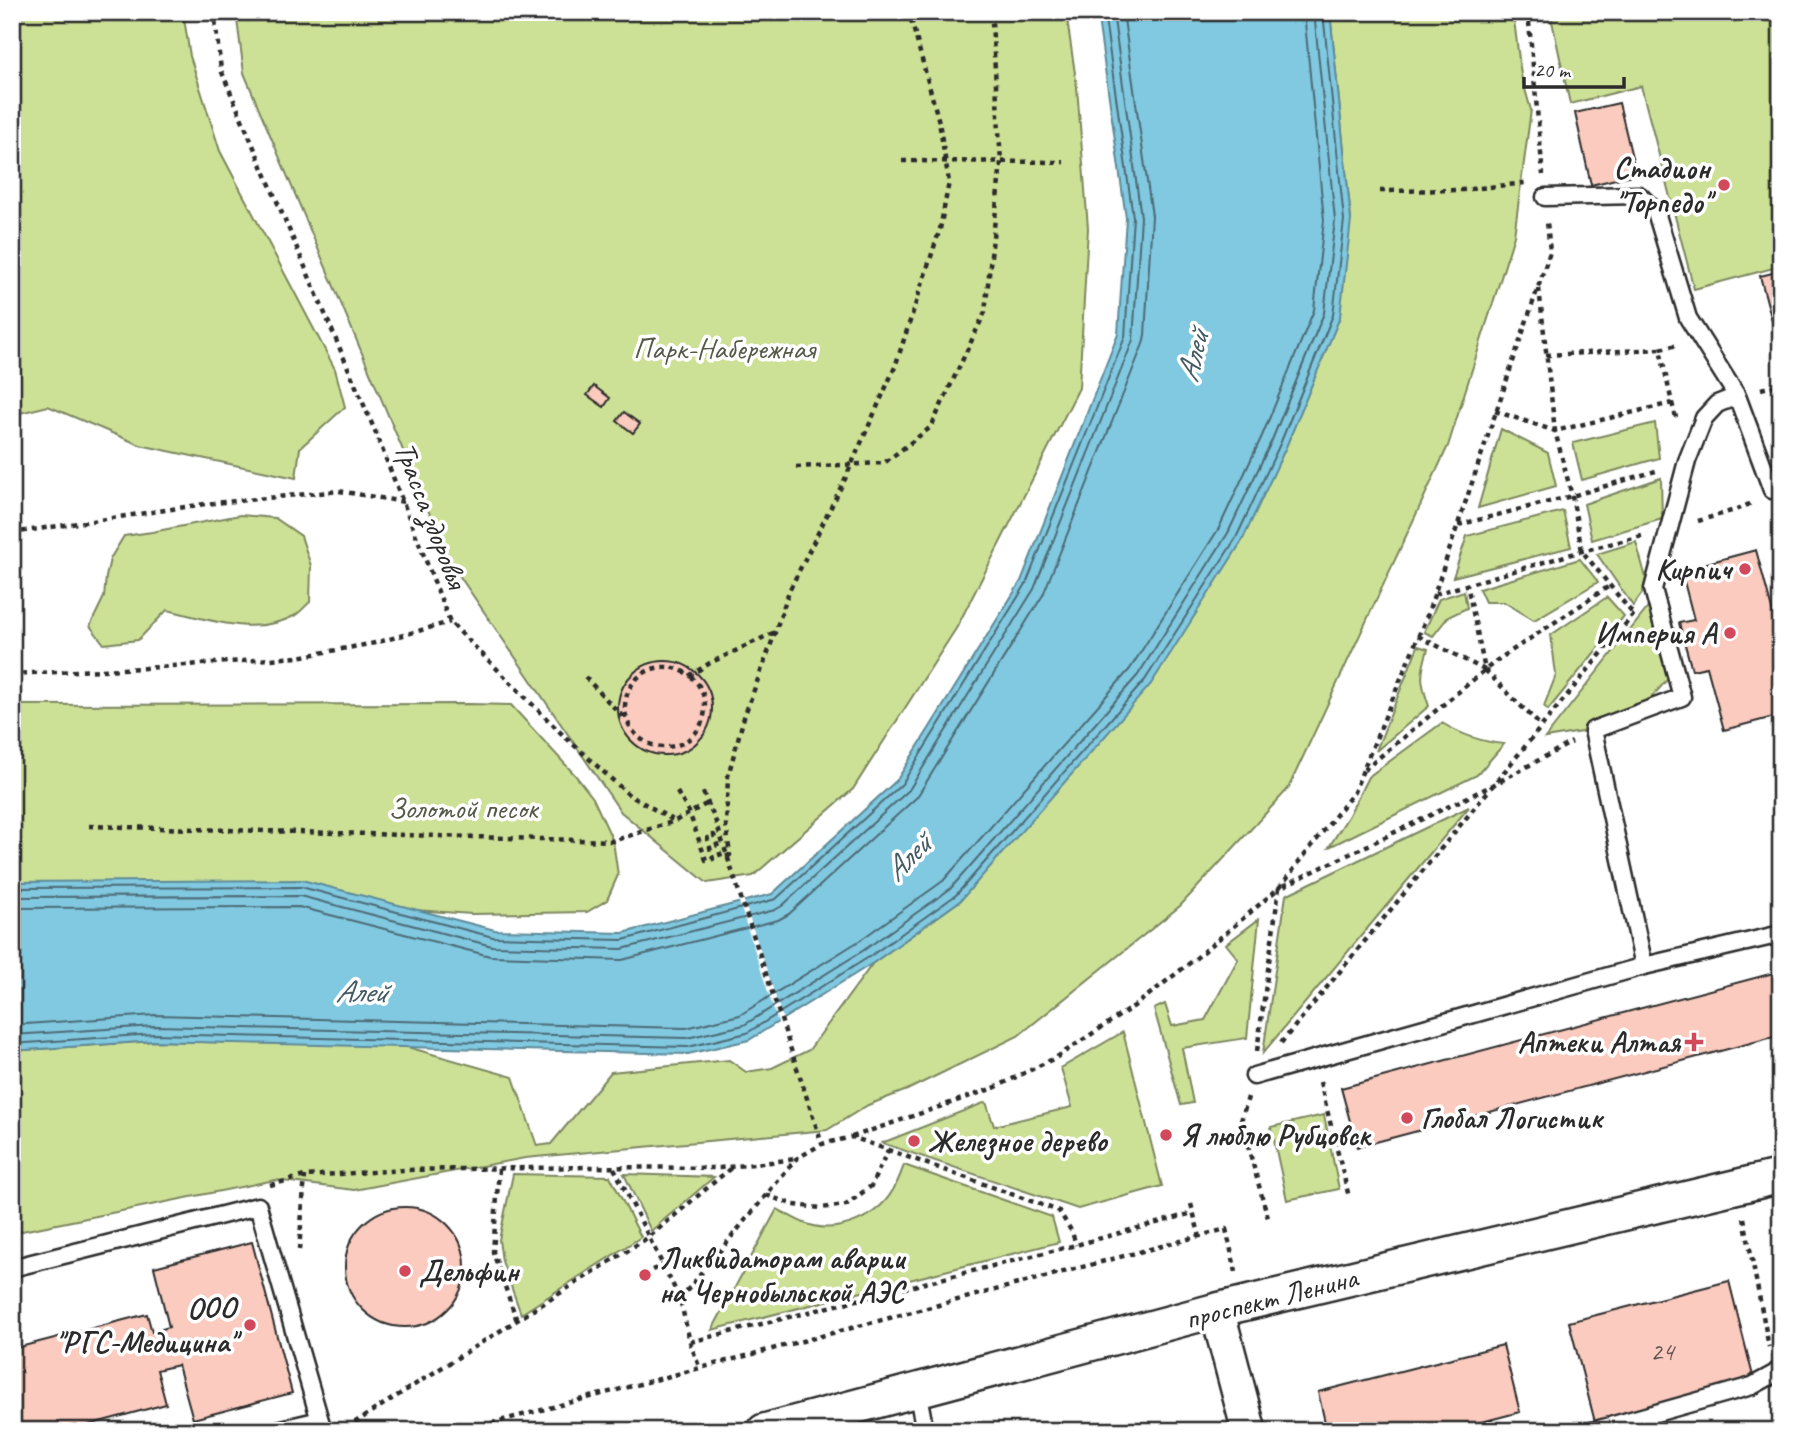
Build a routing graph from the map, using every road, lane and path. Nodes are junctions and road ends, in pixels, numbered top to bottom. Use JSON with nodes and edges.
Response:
{"nodes":[{"id":1,"x":214,"y":12,"type":"edge"},
{"id":2,"x":909,"y":12,"type":"edge"},
{"id":3,"x":989,"y":12,"type":"edge"},
{"id":4,"x":1528,"y":12,"type":"edge"},
{"id":5,"x":902,"y":161,"type":"dead end"},
{"id":6,"x":1001,"y":162,"type":"junction"},
{"id":7,"x":1065,"y":162,"type":"dead end"},
{"id":8,"x":1544,"y":189,"type":"junction"},
{"id":9,"x":1380,"y":191,"type":"dead end"},
{"id":10,"x":1538,"y":287,"type":"junction"},
{"id":11,"x":1702,"y":340,"type":"junction"},
{"id":12,"x":1660,"y":349,"type":"junction"},
{"id":13,"x":1546,"y":355,"type":"junction"},
{"id":14,"x":1737,"y":396,"type":"junction"},
{"id":15,"x":1496,"y":411,"type":"junction"},
{"id":16,"x":1555,"y":431,"type":"junction"},
{"id":17,"x":1687,"y":461,"type":"junction"},
{"id":18,"x":796,"y":467,"type":"dead end"},
{"id":19,"x":1781,"y":488,"type":"edge"},
{"id":20,"x":1573,"y":496,"type":"junction"},
{"id":21,"x":404,"y":502,"type":"junction"},
{"id":22,"x":1749,"y":505,"type":"dead end"},
{"id":23,"x":1457,"y":525,"type":"junction"},
{"id":24,"x":1670,"y":529,"type":"junction"},
{"id":25,"x":12,"y":533,"type":"edge"},
{"id":26,"x":1582,"y":551,"type":"junction"},
{"id":27,"x":1467,"y":584,"type":"junction"},
{"id":28,"x":1611,"y":585,"type":"junction"},
{"id":29,"x":1653,"y":589,"type":"junction"},
{"id":30,"x":1434,"y":594,"type":"junction"},
{"id":31,"x":1634,"y":615,"type":"junction"},
{"id":32,"x":450,"y":622,"type":"junction"},
{"id":33,"x":775,"y":632,"type":"junction"},
{"id":34,"x":1418,"y":636,"type":"junction"},
{"id":35,"x":1485,"y":670,"type":"junction"},
{"id":36,"x":12,"y":674,"type":"edge"},
{"id":37,"x":689,"y":676,"type":"junction"},
{"id":38,"x":585,"y":677,"type":"dead end"},
{"id":39,"x":626,"y":721,"type":"junction"},
{"id":40,"x":1542,"y":726,"type":"junction"},
{"id":41,"x":1593,"y":730,"type":"junction"},
{"id":42,"x":1363,"y":770,"type":"junction"},
{"id":43,"x":1493,"y":785,"type":"junction"},
{"id":44,"x":677,"y":792,"type":"dead end"},
{"id":45,"x":704,"y":792,"type":"dead end"},
{"id":46,"x":708,"y":803,"type":"junction"},
{"id":47,"x":689,"y":813,"type":"junction"},
{"id":48,"x":675,"y":821,"type":"junction"},
{"id":49,"x":89,"y":826,"type":"dead end"},
{"id":50,"x":727,"y":856,"type":"junction"},
{"id":51,"x":1279,"y":888,"type":"junction"},
{"id":52,"x":1781,"y":934,"type":"edge"},
{"id":53,"x":1644,"y":966,"type":"junction"},
{"id":54,"x":1314,"y":1059,"type":"junction"},
{"id":55,"x":1254,"y":1076,"type":"junction"},
{"id":56,"x":852,"y":1137,"type":"junction"},
{"id":57,"x":821,"y":1144,"type":"junction"},
{"id":58,"x":888,"y":1150,"type":"junction"},
{"id":59,"x":796,"y":1159,"type":"junction"},
{"id":60,"x":733,"y":1167,"type":"junction"},
{"id":61,"x":499,"y":1168,"type":"junction"},
{"id":62,"x":614,"y":1168,"type":"junction"},
{"id":63,"x":305,"y":1176,"type":"junction"},
{"id":64,"x":1781,"y":1176,"type":"edge"},
{"id":65,"x":260,"y":1187,"type":"dead end"},
{"id":66,"x":766,"y":1195,"type":"junction"},
{"id":67,"x":1349,"y":1197,"type":"dead end"},
{"id":68,"x":1191,"y":1204,"type":"dead end"},
{"id":69,"x":1193,"y":1213,"type":"junction"},
{"id":70,"x":1744,"y":1217,"type":"dead end"},
{"id":71,"x":1268,"y":1218,"type":"dead end"},
{"id":72,"x":649,"y":1237,"type":"junction"},
{"id":73,"x":1200,"y":1237,"type":"junction"},
{"id":74,"x":1076,"y":1245,"type":"junction"},
{"id":75,"x":299,"y":1250,"type":"dead end"},
{"id":76,"x":663,"y":1265,"type":"junction"},
{"id":77,"x":12,"y":1268,"type":"edge"},
{"id":78,"x":652,"y":1270,"type":"dead end"},
{"id":79,"x":680,"y":1299,"type":"junction"},
{"id":80,"x":1230,"y":1308,"type":"junction"},
{"id":81,"x":517,"y":1321,"type":"junction"},
{"id":82,"x":690,"y":1342,"type":"junction"},
{"id":83,"x":700,"y":1369,"type":"junction"},
{"id":84,"x":1777,"y":1371,"type":"edge"},
{"id":85,"x":917,"y":1390,"type":"junction"},
{"id":86,"x":321,"y":1425,"type":"edge"},
{"id":87,"x":273,"y":1431,"type":"edge"},
{"id":88,"x":342,"y":1431,"type":"edge"},
{"id":89,"x":462,"y":1431,"type":"edge"},
{"id":90,"x":764,"y":1431,"type":"edge"},
{"id":91,"x":925,"y":1431,"type":"edge"},
{"id":92,"x":1249,"y":1431,"type":"edge"},
{"id":93,"x":1592,"y":1431,"type":"edge"}],
"edges":[{"from":1,"to":21,"type":"path","name":"Трасса здоровья"},
{"from":2,"to":33,"type":"path","bridge":true},
{"from":3,"to":6,"type":"path"},
{"from":4,"to":8,"type":"path"},
{"from":5,"to":6,"type":"path"},
{"from":6,"to":7,"type":"path"},
{"from":6,"to":18,"type":"path"},
{"from":8,"to":9,"type":"path"},
{"from":8,"to":10,"type":"path"},
{"from":8,"to":11,"type":"lane"},
{"from":10,"to":13,"type":"path"},
{"from":10,"to":15,"type":"path"},
{"from":11,"to":12,"type":"path"},
{"from":11,"to":14,"type":"lane"},
{"from":12,"to":13,"type":"path"},
{"from":12,"to":16,"type":"path"},
{"from":13,"to":16,"type":"path"},
{"from":14,"to":17,"type":"lane"},
{"from":14,"to":19,"type":"lane"},
{"from":15,"to":16,"type":"path"},
{"from":15,"to":23,"type":"path"},
{"from":16,"to":20,"type":"path"},
{"from":17,"to":20,"type":"path"},
{"from":17,"to":24,"type":"lane"},
{"from":20,"to":23,"type":"path"},
{"from":20,"to":26,"type":"path"},
{"from":21,"to":25,"type":"path"},
{"from":21,"to":32,"type":"path","name":"Трасса здоровья"},
{"from":22,"to":24,"type":"path"},
{"from":23,"to":30,"type":"path"},
{"from":24,"to":26,"type":"path"},
{"from":24,"to":29,"type":"lane"},
{"from":26,"to":27,"type":"path"},
{"from":26,"to":28,"type":"path"},
{"from":27,"to":30,"type":"path"},
{"from":27,"to":35,"type":"path"},
{"from":28,"to":31,"type":"path"},
{"from":28,"to":35,"type":"path"},
{"from":29,"to":31,"type":"path"},
{"from":29,"to":41,"type":"lane"},
{"from":30,"to":34,"type":"path"},
{"from":31,"to":40,"type":"path"},
{"from":32,"to":36,"type":"path","name":"Трасса здоровья"},
{"from":32,"to":48,"type":"path"},
{"from":33,"to":37,"type":"path"},
{"from":33,"to":50,"type":"path","bridge":true},
{"from":34,"to":35,"type":"path"},
{"from":34,"to":42,"type":"path"},
{"from":35,"to":40,"type":"path"},
{"from":35,"to":42,"type":"path"},
{"from":37,"to":39,"type":"path"},
{"from":37,"to":39,"type":"path"},
{"from":38,"to":39,"type":"path"},
{"from":40,"to":43,"type":"path"},
{"from":41,"to":43,"type":"path"},
{"from":41,"to":53,"type":"lane"},
{"from":42,"to":51,"type":"path"},
{"from":43,"to":51,"type":"path"},
{"from":43,"to":55,"type":"path"},
{"from":44,"to":47,"type":"path"},
{"from":45,"to":46,"type":"path"},
{"from":46,"to":47,"type":"path"},
{"from":46,"to":50,"type":"path"},
{"from":47,"to":48,"type":"path"},
{"from":47,"to":50,"type":"path"},
{"from":48,"to":49,"type":"path"},
{"from":50,"to":57,"type":"path"},
{"from":51,"to":55,"type":"path"},
{"from":51,"to":56,"type":"path"},
{"from":52,"to":53,"type":"lane"},
{"from":53,"to":54,"type":"lane"},
{"from":54,"to":55,"type":"lane"},
{"from":54,"to":67,"type":"path"},
{"from":55,"to":71,"type":"path"},
{"from":56,"to":57,"type":"path"},
{"from":56,"to":58,"type":"path"},
{"from":57,"to":59,"type":"path"},
{"from":58,"to":66,"type":"path"},
{"from":58,"to":74,"type":"path"},
{"from":59,"to":60,"type":"path"},
{"from":59,"to":66,"type":"path"},
{"from":60,"to":62,"type":"path"},
{"from":60,"to":72,"type":"path"},
{"from":61,"to":62,"type":"path"},
{"from":61,"to":63,"type":"path"},
{"from":61,"to":81,"type":"path"},
{"from":62,"to":72,"type":"path"},
{"from":63,"to":65,"type":"path"},
{"from":63,"to":75,"type":"path"},
{"from":64,"to":80,"type":"street","name":"проспект Ленина"},
{"from":66,"to":79,"type":"path"},
{"from":68,"to":69,"type":"path"},
{"from":69,"to":73,"type":"path"},
{"from":69,"to":74,"type":"path"},
{"from":70,"to":84,"type":"path"},
{"from":72,"to":76,"type":"path"},
{"from":72,"to":81,"type":"path"},
{"from":73,"to":80,"type":"path"},
{"from":73,"to":83,"type":"path"},
{"from":74,"to":82,"type":"path"},
{"from":76,"to":78,"type":"path"},
{"from":76,"to":79,"type":"path"},
{"from":77,"to":86,"type":"lane"},
{"from":79,"to":82,"type":"path"},
{"from":80,"to":85,"type":"street","name":"проспект Ленина"},
{"from":80,"to":92,"type":"street"},
{"from":81,"to":88,"type":"path"},
{"from":82,"to":83,"type":"path"},
{"from":83,"to":89,"type":"path"},
{"from":84,"to":93,"type":"lane"},
{"from":85,"to":90,"type":"street","name":"проспект Ленина"},
{"from":85,"to":91,"type":"lane"},
{"from":86,"to":87,"type":"lane"}]}
